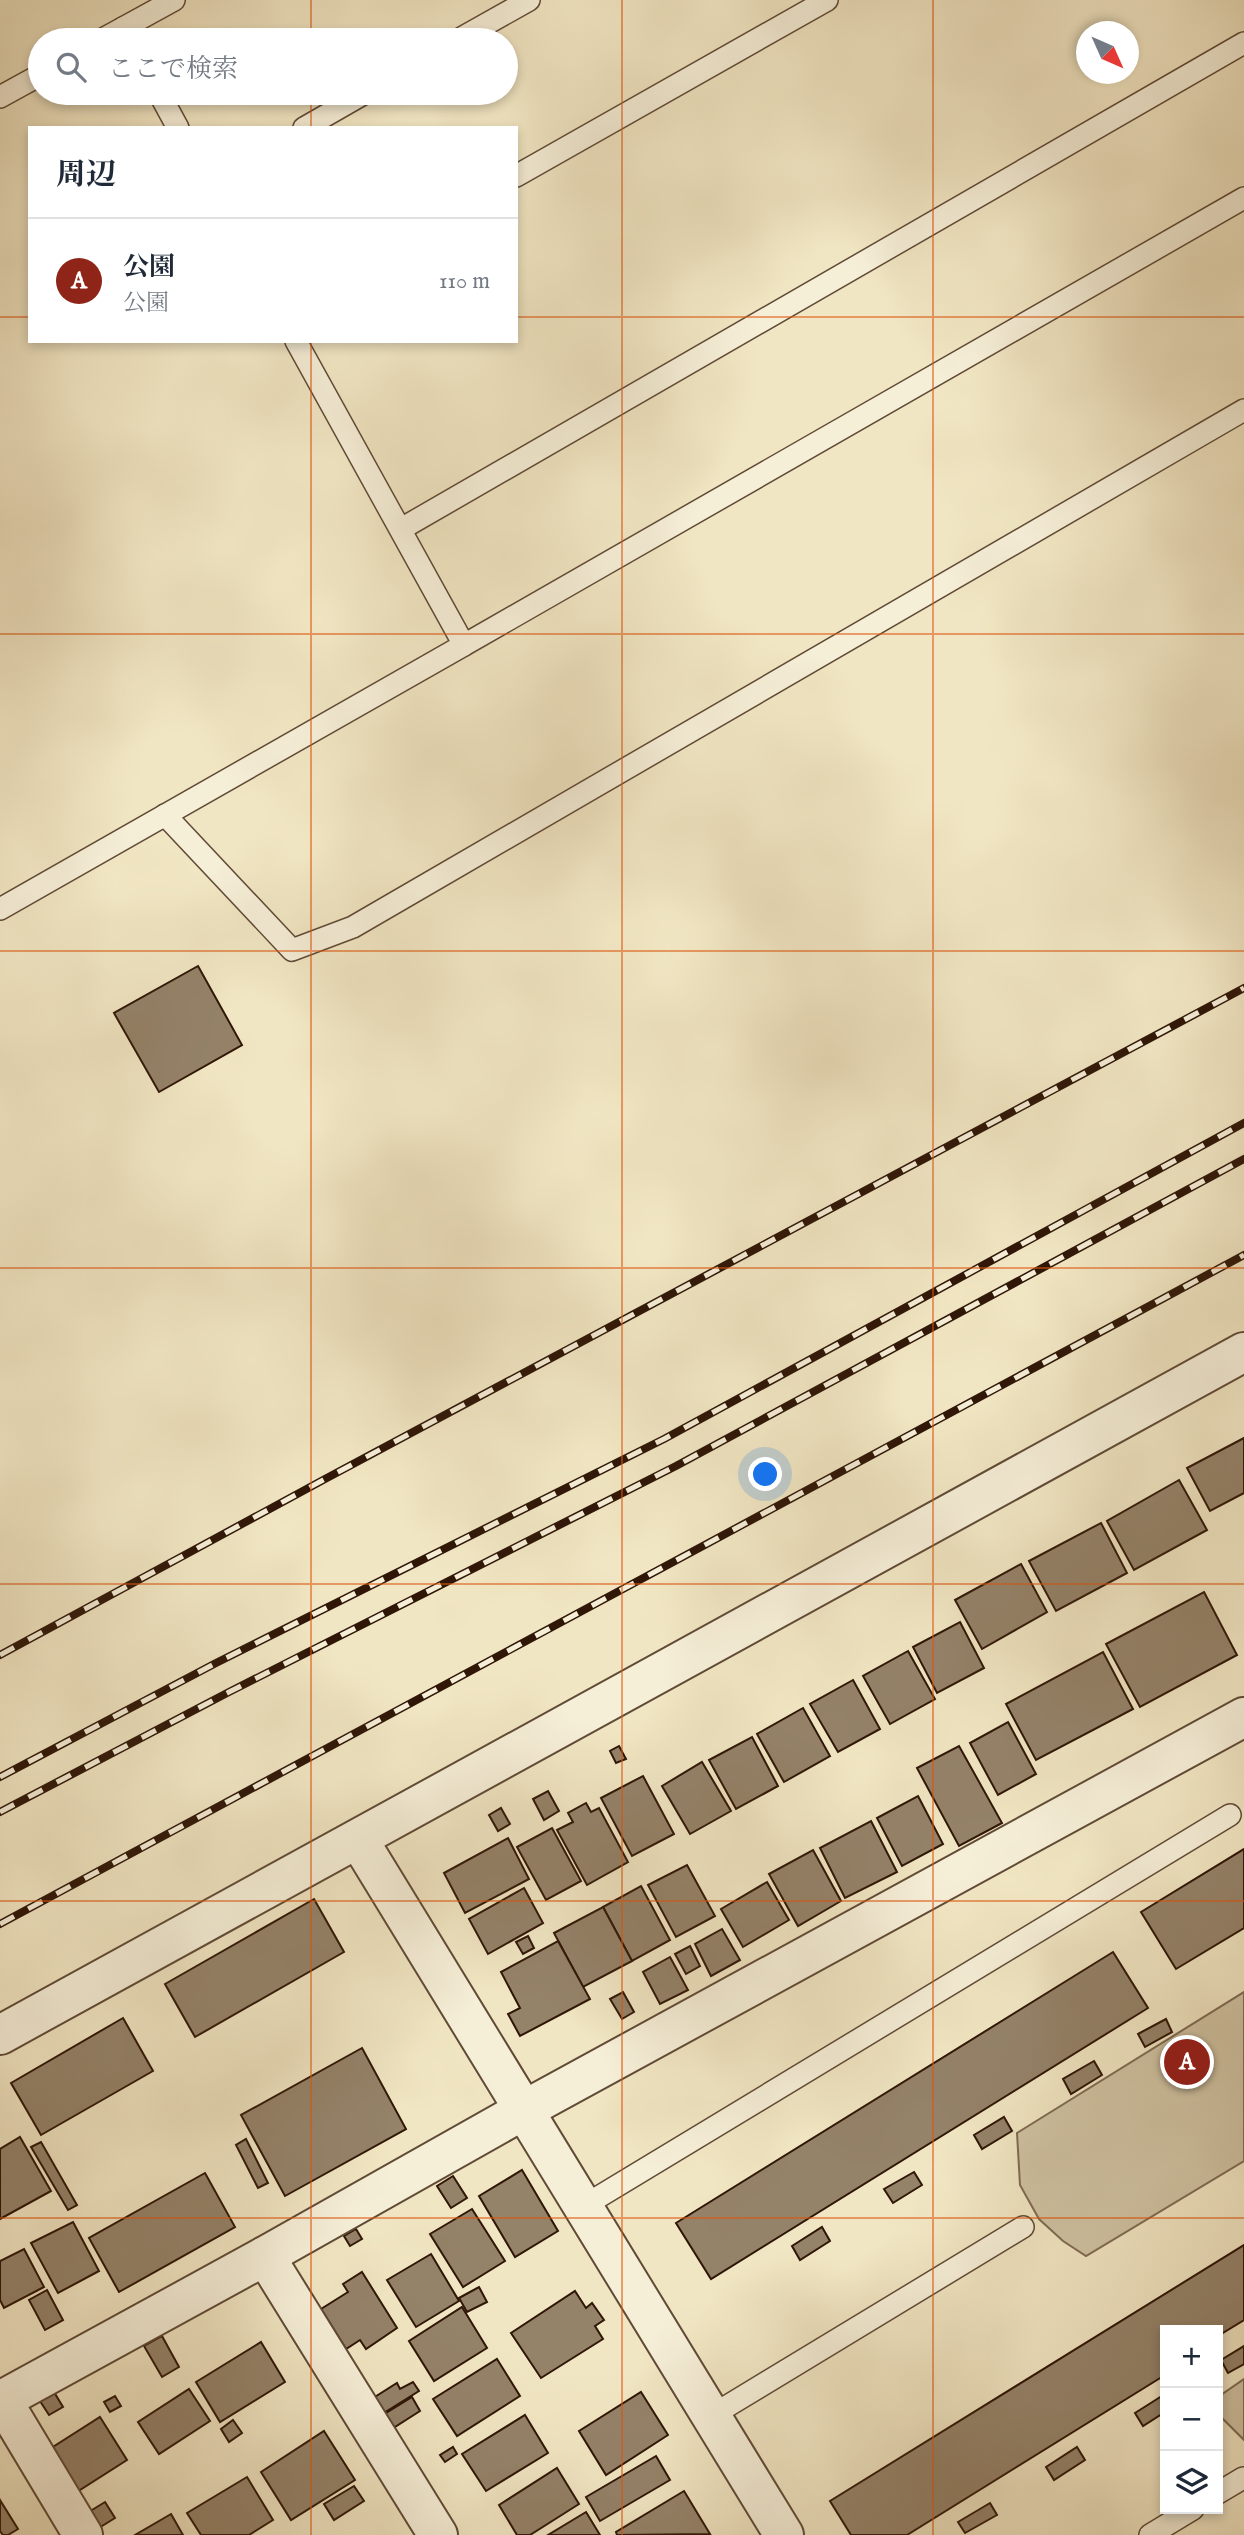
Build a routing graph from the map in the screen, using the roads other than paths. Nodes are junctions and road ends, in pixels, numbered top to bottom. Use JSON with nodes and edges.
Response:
{"nodes":[{"id":1,"x":174,"y":0,"type":"edge"},
{"id":2,"x":529,"y":0,"type":"edge"},
{"id":3,"x":827,"y":0,"type":"edge"},
{"id":4,"x":134,"y":28,"type":"edge"},
{"id":5,"x":479,"y":28,"type":"edge"},
{"id":6,"x":1244,"y":43,"type":"edge"},
{"id":7,"x":28,"y":82,"type":"edge"},
{"id":8,"x":0,"y":97,"type":"edge"},
{"id":9,"x":166,"y":105,"type":"edge"},
{"id":10,"x":345,"y":105,"type":"edge"},
{"id":11,"x":177,"y":126,"type":"edge"},
{"id":12,"x":308,"y":126,"type":"edge"},
{"id":13,"x":518,"y":175,"type":"edge"},
{"id":14,"x":1244,"y":198,"type":"edge"},
{"id":15,"x":297,"y":343,"type":"edge"},
{"id":16,"x":1244,"y":410,"type":"edge"},
{"id":17,"x":401,"y":529,"type":"junction"},
{"id":18,"x":464,"y":645,"type":"junction"},
{"id":19,"x":165,"y":815,"type":"junction"},
{"id":20,"x":0,"y":909,"type":"edge"},
{"id":21,"x":1244,"y":1352,"type":"edge"},
{"id":22,"x":1244,"y":1717,"type":"edge"},
{"id":23,"x":1230,"y":1815,"type":"dead end"},
{"id":24,"x":358,"y":1839,"type":"junction"},
{"id":25,"x":0,"y":2035,"type":"edge"},
{"id":26,"x":524,"y":2110,"type":"junction"},
{"id":27,"x":582,"y":2207,"type":"junction"},
{"id":28,"x":1023,"y":2227,"type":"dead end"},
{"id":29,"x":265,"y":2256,"type":"junction"},
{"id":30,"x":1,"y":2401,"type":"edge"},
{"id":31,"x":711,"y":2416,"type":"junction"},
{"id":32,"x":1243,"y":2478,"type":"edge"},
{"id":33,"x":1223,"y":2490,"type":"edge"},
{"id":34,"x":1185,"y":2514,"type":"edge"},
{"id":35,"x":83,"y":2535,"type":"edge"},
{"id":36,"x":438,"y":2535,"type":"edge"},
{"id":37,"x":784,"y":2535,"type":"edge"},
{"id":38,"x":1150,"y":2535,"type":"edge"}],
"edges":[{"from":1,"to":4,"type":"lane"},
{"from":2,"to":5,"type":"lane"},
{"from":3,"to":13,"type":"lane"},
{"from":6,"to":17,"type":"lane"},
{"from":7,"to":8,"type":"lane"},
{"from":9,"to":11,"type":"lane"},
{"from":10,"to":12,"type":"lane"},
{"from":14,"to":18,"type":"lane"},
{"from":15,"to":17,"type":"lane"},
{"from":16,"to":19,"type":"lane"},
{"from":17,"to":18,"type":"lane"},
{"from":18,"to":19,"type":"lane"},
{"from":19,"to":20,"type":"lane"},
{"from":21,"to":24,"type":"street"},
{"from":22,"to":26,"type":"street"},
{"from":23,"to":27,"type":"lane"},
{"from":24,"to":25,"type":"street"},
{"from":24,"to":26,"type":"street"},
{"from":26,"to":27,"type":"street"},
{"from":26,"to":29,"type":"street"},
{"from":27,"to":31,"type":"street"},
{"from":28,"to":31,"type":"lane"},
{"from":29,"to":30,"type":"street"},
{"from":29,"to":36,"type":"street"},
{"from":30,"to":35,"type":"street"},
{"from":31,"to":37,"type":"street"},
{"from":32,"to":33,"type":"lane"},
{"from":34,"to":38,"type":"lane"}]}
